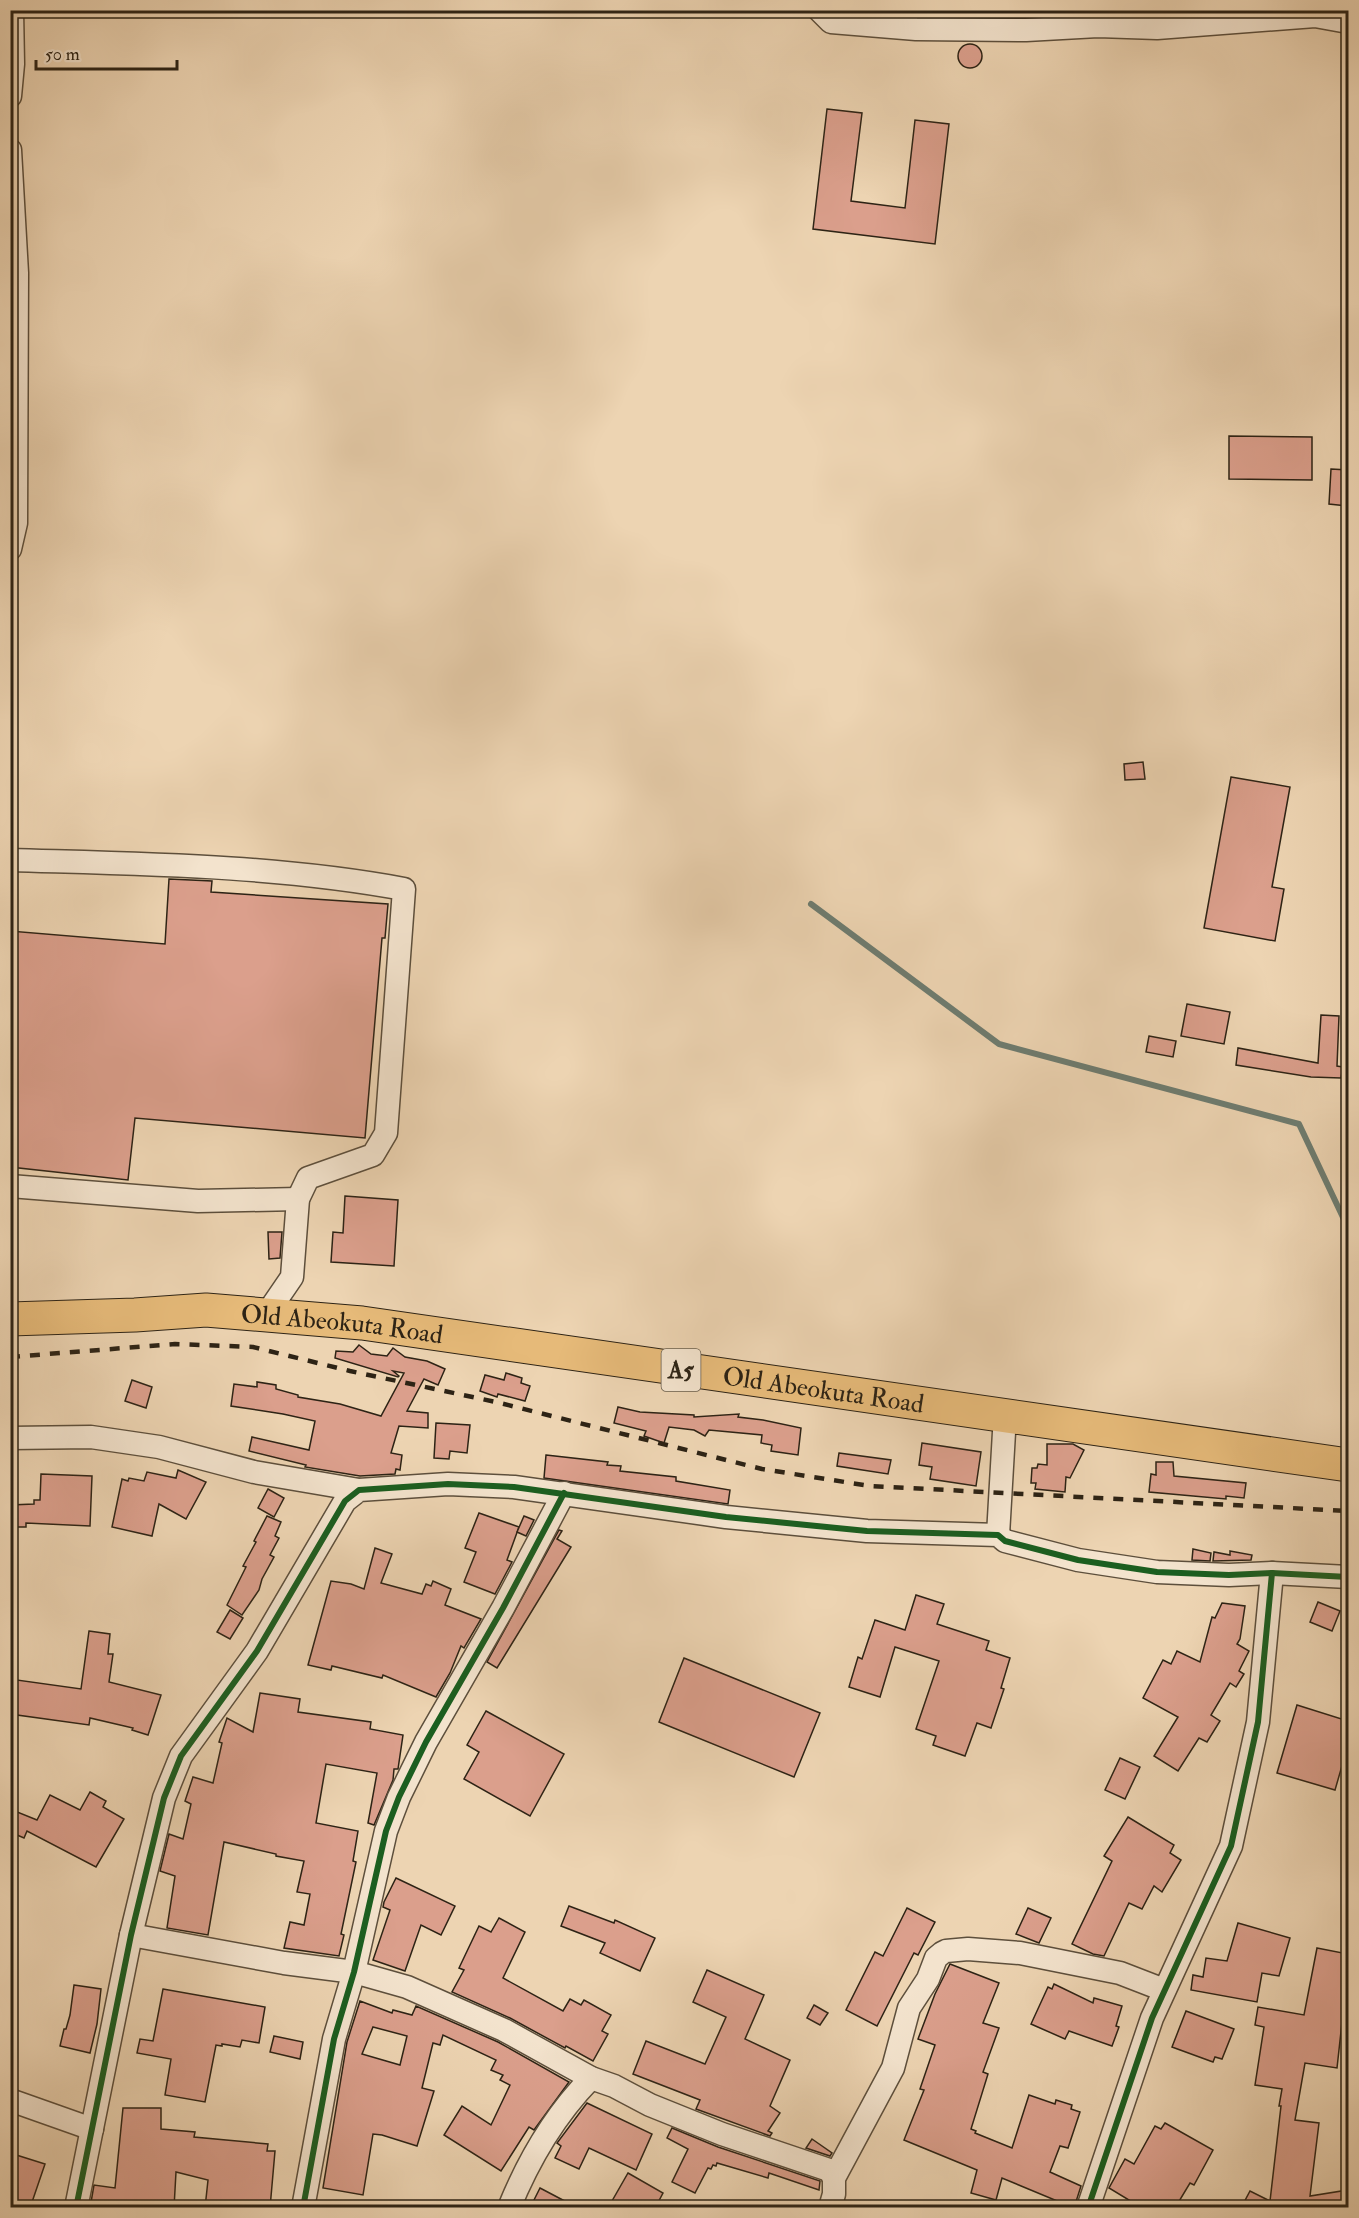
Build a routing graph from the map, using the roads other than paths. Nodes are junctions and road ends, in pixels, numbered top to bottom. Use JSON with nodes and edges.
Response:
{"nodes":[{"id":1,"x":12,"y":10,"type":"edge"},
{"id":2,"x":819,"y":10,"type":"edge"},
{"id":3,"x":1348,"y":22,"type":"edge"},
{"id":4,"x":10,"y":96,"type":"edge"},
{"id":5,"x":10,"y":150,"type":"edge"},
{"id":6,"x":10,"y":549,"type":"edge"},
{"id":7,"x":10,"y":860,"type":"edge"},
{"id":8,"x":10,"y":1186,"type":"edge"},
{"id":9,"x":298,"y":1199,"type":"junction"},
{"id":10,"x":266,"y":1315,"type":"junction"},
{"id":11,"x":10,"y":1319,"type":"edge"},
{"id":12,"x":1005,"y":1415,"type":"junction"},
{"id":13,"x":10,"y":1438,"type":"edge"},
{"id":14,"x":1348,"y":1465,"type":"edge"},
{"id":15,"x":359,"y":1490,"type":"junction"},
{"id":16,"x":564,"y":1493,"type":"junction"},
{"id":17,"x":998,"y":1535,"type":"junction"},
{"id":18,"x":1272,"y":1573,"type":"junction"},
{"id":19,"x":1348,"y":1577,"type":"edge"},
{"id":20,"x":131,"y":1935,"type":"junction"},
{"id":21,"x":354,"y":1972,"type":"junction"},
{"id":22,"x":1164,"y":1990,"type":"junction"},
{"id":23,"x":591,"y":2078,"type":"junction"},
{"id":24,"x":10,"y":2100,"type":"edge"},
{"id":25,"x":92,"y":2129,"type":"junction"},
{"id":26,"x":834,"y":2178,"type":"junction"},
{"id":27,"x":76,"y":2208,"type":"edge"},
{"id":28,"x":303,"y":2208,"type":"edge"},
{"id":29,"x":510,"y":2208,"type":"edge"},
{"id":30,"x":830,"y":2208,"type":"edge"},
{"id":31,"x":1088,"y":2208,"type":"edge"}],
"edges":[{"from":1,"to":4,"type":"street"},
{"from":2,"to":3,"type":"street"},
{"from":5,"to":6,"type":"street"},
{"from":7,"to":9,"type":"street"},
{"from":8,"to":9,"type":"street"},
{"from":9,"to":10,"type":"street"},
{"from":10,"to":11,"type":"highway","name":"Old Abeokuta Road","number":"A5"},
{"from":10,"to":12,"type":"highway","name":"Old Abeokuta Road","number":"A5"},
{"from":12,"to":14,"type":"highway","name":"Old Abeokuta Road","number":"A5"},
{"from":12,"to":17,"type":"street"},
{"from":13,"to":15,"type":"street"},
{"from":15,"to":16,"type":"street"},
{"from":15,"to":20,"type":"street"},
{"from":16,"to":17,"type":"street"},
{"from":16,"to":21,"type":"street"},
{"from":17,"to":18,"type":"street"},
{"from":18,"to":19,"type":"street"},
{"from":18,"to":22,"type":"street"},
{"from":20,"to":21,"type":"street"},
{"from":20,"to":25,"type":"street"},
{"from":21,"to":23,"type":"street"},
{"from":21,"to":28,"type":"street"},
{"from":22,"to":26,"type":"street"},
{"from":22,"to":31,"type":"street"},
{"from":23,"to":26,"type":"street"},
{"from":23,"to":29,"type":"street"},
{"from":24,"to":25,"type":"street"},
{"from":25,"to":27,"type":"street"},
{"from":26,"to":30,"type":"street"}]}
